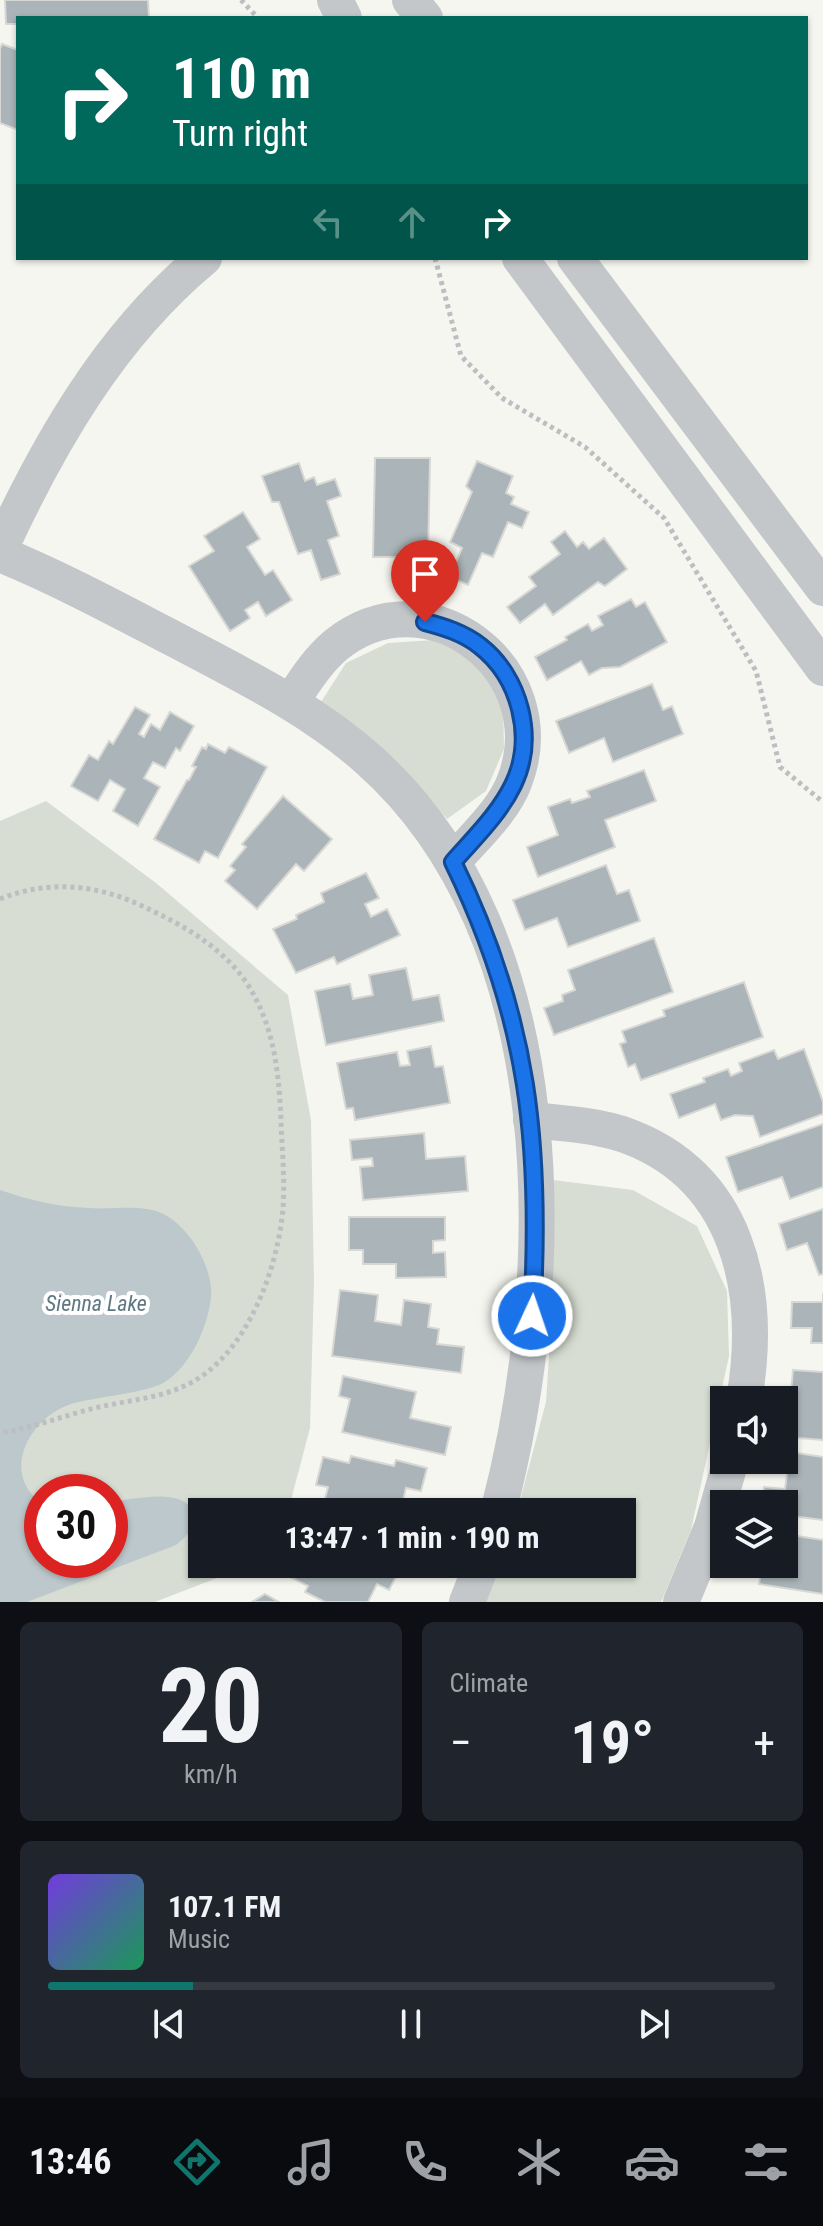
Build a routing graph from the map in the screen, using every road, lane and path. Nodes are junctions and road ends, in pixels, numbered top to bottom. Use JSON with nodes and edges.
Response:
{"nodes":[{"id":1,"x":241,"y":0,"type":"edge"},
{"id":2,"x":410,"y":0,"type":"edge"},
{"id":3,"x":256,"y":16,"type":"edge"},
{"id":4,"x":423,"y":16,"type":"edge"},
{"id":5,"x":200,"y":260,"type":"edge"},
{"id":6,"x":436,"y":260,"type":"edge"},
{"id":7,"x":521,"y":260,"type":"edge"},
{"id":8,"x":577,"y":260,"type":"edge"},
{"id":9,"x":176,"y":272,"type":"edge"},
{"id":10,"x":0,"y":551,"type":"edge"},
{"id":11,"x":823,"y":588,"type":"edge"},
{"id":12,"x":823,"y":668,"type":"edge"},
{"id":13,"x":291,"y":702,"type":"junction"},
{"id":14,"x":823,"y":802,"type":"edge"},
{"id":15,"x":453,"y":862,"type":"junction"},
{"id":16,"x":0,"y":899,"type":"edge"},
{"id":17,"x":531,"y":1120,"type":"junction"},
{"id":18,"x":746,"y":1386,"type":"edge"},
{"id":19,"x":0,"y":1433,"type":"edge"},
{"id":20,"x":727,"y":1474,"type":"edge"},
{"id":21,"x":501,"y":1498,"type":"edge"},
{"id":22,"x":476,"y":1578,"type":"edge"},
{"id":23,"x":467,"y":1602,"type":"edge"},
{"id":24,"x":681,"y":1602,"type":"edge"}],
"edges":[{"from":1,"to":3,"type":"path"},
{"from":2,"to":4,"type":"street"},
{"from":5,"to":9,"type":"street"},
{"from":6,"to":14,"type":"path"},
{"from":7,"to":12,"type":"street"},
{"from":8,"to":11,"type":"street"},
{"from":9,"to":10,"type":"street"},
{"from":10,"to":13,"type":"street"},
{"from":13,"to":15,"type":"street"},
{"from":13,"to":15,"type":"street"},
{"from":15,"to":17,"type":"street"},
{"from":16,"to":19,"type":"path"},
{"from":17,"to":18,"type":"street"},
{"from":17,"to":21,"type":"street"},
{"from":20,"to":24,"type":"street"},
{"from":22,"to":23,"type":"street"}]}
